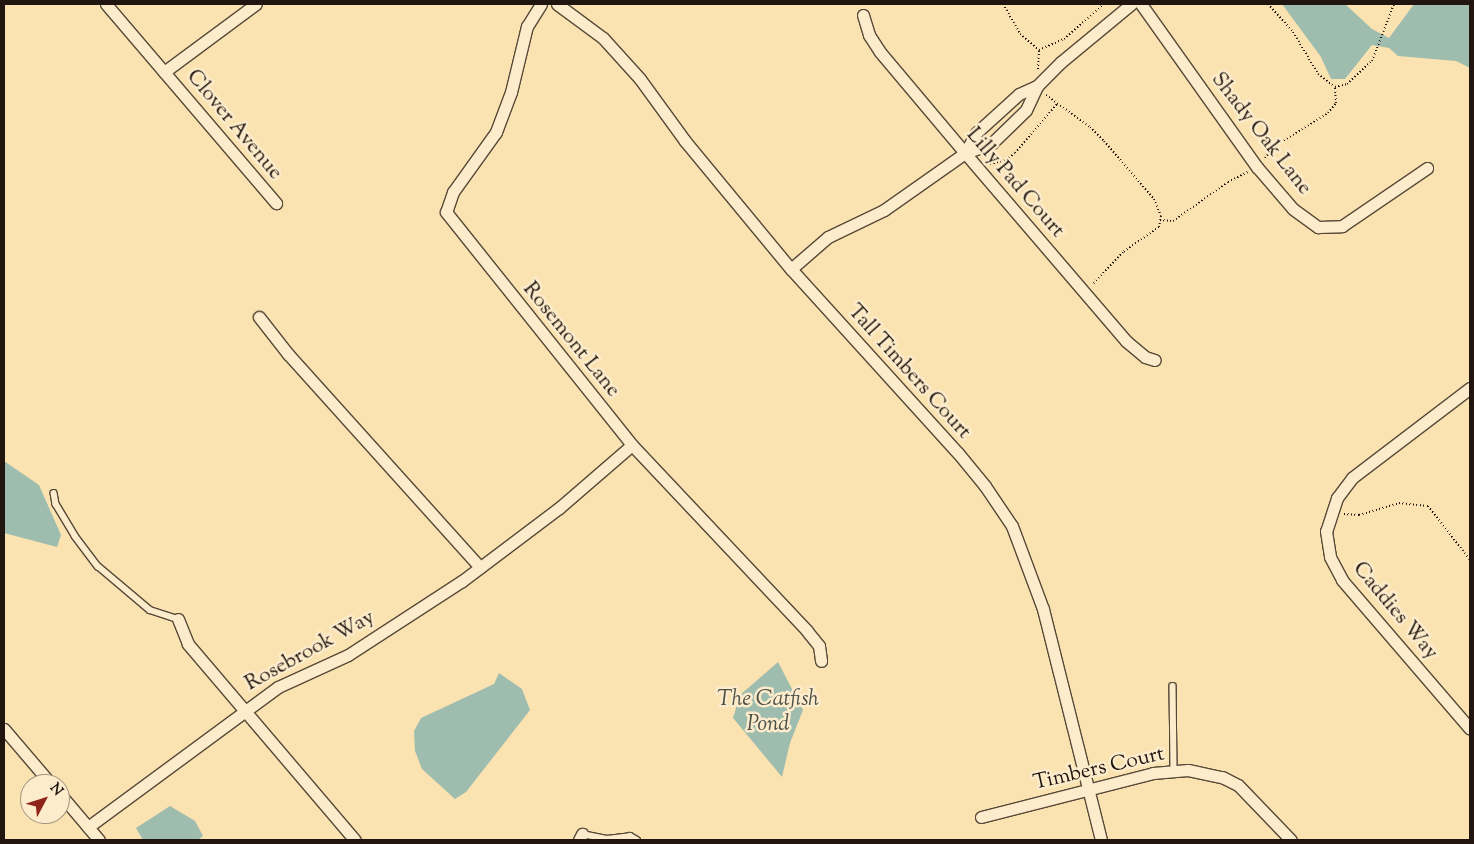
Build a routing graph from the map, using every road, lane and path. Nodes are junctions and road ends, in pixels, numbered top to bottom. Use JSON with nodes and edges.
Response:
{"nodes":[{"id":1,"x":106,"y":4,"type":"edge"},
{"id":2,"x":256,"y":4,"type":"edge"},
{"id":3,"x":541,"y":4,"type":"edge"},
{"id":4,"x":557,"y":4,"type":"edge"},
{"id":5,"x":1002,"y":4,"type":"edge"},
{"id":6,"x":1104,"y":4,"type":"edge"},
{"id":7,"x":1130,"y":4,"type":"edge"},
{"id":8,"x":1141,"y":4,"type":"edge"},
{"id":9,"x":1268,"y":4,"type":"edge"},
{"id":10,"x":1394,"y":4,"type":"edge"},
{"id":11,"x":862,"y":15,"type":"dead end"},
{"id":12,"x":164,"y":72,"type":"junction"},
{"id":13,"x":1037,"y":86,"type":"junction"},
{"id":14,"x":1057,"y":104,"type":"junction"},
{"id":15,"x":965,"y":153,"type":"junction"},
{"id":16,"x":988,"y":165,"type":"dead end"},
{"id":17,"x":1427,"y":168,"type":"dead end"},
{"id":18,"x":276,"y":202,"type":"dead end"},
{"id":19,"x":791,"y":269,"type":"junction"},
{"id":20,"x":1085,"y":293,"type":"junction"},
{"id":21,"x":259,"y":317,"type":"dead end"},
{"id":22,"x":1155,"y":360,"type":"dead end"},
{"id":23,"x":1470,"y":388,"type":"edge"},
{"id":24,"x":632,"y":445,"type":"junction"},
{"id":25,"x":54,"y":493,"type":"dead end"},
{"id":26,"x":1327,"y":522,"type":"junction"},
{"id":27,"x":1470,"y":560,"type":"edge"},
{"id":28,"x":480,"y":567,"type":"junction"},
{"id":29,"x":178,"y":619,"type":"joint"},
{"id":30,"x":821,"y":661,"type":"dead end"},
{"id":31,"x":1173,"y":686,"type":"dead end"},
{"id":32,"x":242,"y":711,"type":"junction"},
{"id":33,"x":4,"y":729,"type":"edge"},
{"id":34,"x":1470,"y":729,"type":"edge"},
{"id":35,"x":1174,"y":770,"type":"junction"},
{"id":36,"x":42,"y":774,"type":"edge"},
{"id":37,"x":1088,"y":789,"type":"junction"},
{"id":38,"x":70,"y":805,"type":"edge"},
{"id":39,"x":981,"y":817,"type":"dead end"},
{"id":40,"x":88,"y":826,"type":"junction"},
{"id":41,"x":580,"y":837,"type":"edge"},
{"id":42,"x":99,"y":840,"type":"edge"},
{"id":43,"x":355,"y":840,"type":"edge"},
{"id":44,"x":637,"y":840,"type":"edge"},
{"id":45,"x":1101,"y":840,"type":"edge"},
{"id":46,"x":1291,"y":840,"type":"edge"}],
"edges":[{"from":1,"to":12,"type":"street","name":"Clover Avenue"},
{"from":2,"to":12,"type":"street","name":"Clover Avenue"},
{"from":3,"to":24,"type":"street","name":"Rosemont Lane"},
{"from":4,"to":19,"type":"street","name":"Tall Timbers Court"},
{"from":5,"to":6,"type":"path"},
{"from":7,"to":13,"type":"street"},
{"from":8,"to":17,"type":"street","name":"Shady Oak Lane"},
{"from":9,"to":10,"type":"path"},
{"from":11,"to":15,"type":"street","name":"Lilly Pad Court"},
{"from":12,"to":18,"type":"street","name":"Clover Avenue"},
{"from":13,"to":14,"type":"path"},
{"from":13,"to":15,"type":"street"},
{"from":13,"to":15,"type":"street"},
{"from":14,"to":16,"type":"path"},
{"from":14,"to":20,"type":"path"},
{"from":15,"to":19,"type":"street"},
{"from":15,"to":20,"type":"street","name":"Lilly Pad Court"},
{"from":19,"to":37,"type":"street","name":"Tall Timbers Court"},
{"from":20,"to":22,"type":"street","name":"Lilly Pad Court"},
{"from":21,"to":28,"type":"street"},
{"from":23,"to":26,"type":"street","name":"Caddies Way"},
{"from":24,"to":28,"type":"street","name":"Rosebrook Way"},
{"from":24,"to":30,"type":"street","name":"Rosemont Lane"},
{"from":25,"to":29,"type":"lane"},
{"from":26,"to":27,"type":"path"},
{"from":26,"to":34,"type":"street","name":"Caddies Way"},
{"from":28,"to":32,"type":"street","name":"Rosebrook Way"},
{"from":29,"to":32,"type":"street"},
{"from":31,"to":35,"type":"lane"},
{"from":32,"to":40,"type":"street","name":"Rosebrook Way"},
{"from":32,"to":43,"type":"street"},
{"from":33,"to":36,"type":"street"},
{"from":35,"to":37,"type":"street","name":"Timbers Court"},
{"from":35,"to":46,"type":"street","name":"Timbers Court"},
{"from":37,"to":39,"type":"street","name":"Timbers Court"},
{"from":37,"to":45,"type":"street","name":"Tall Timbers Court"},
{"from":38,"to":40,"type":"street"},
{"from":40,"to":42,"type":"street"},
{"from":41,"to":44,"type":"lane"}]}
